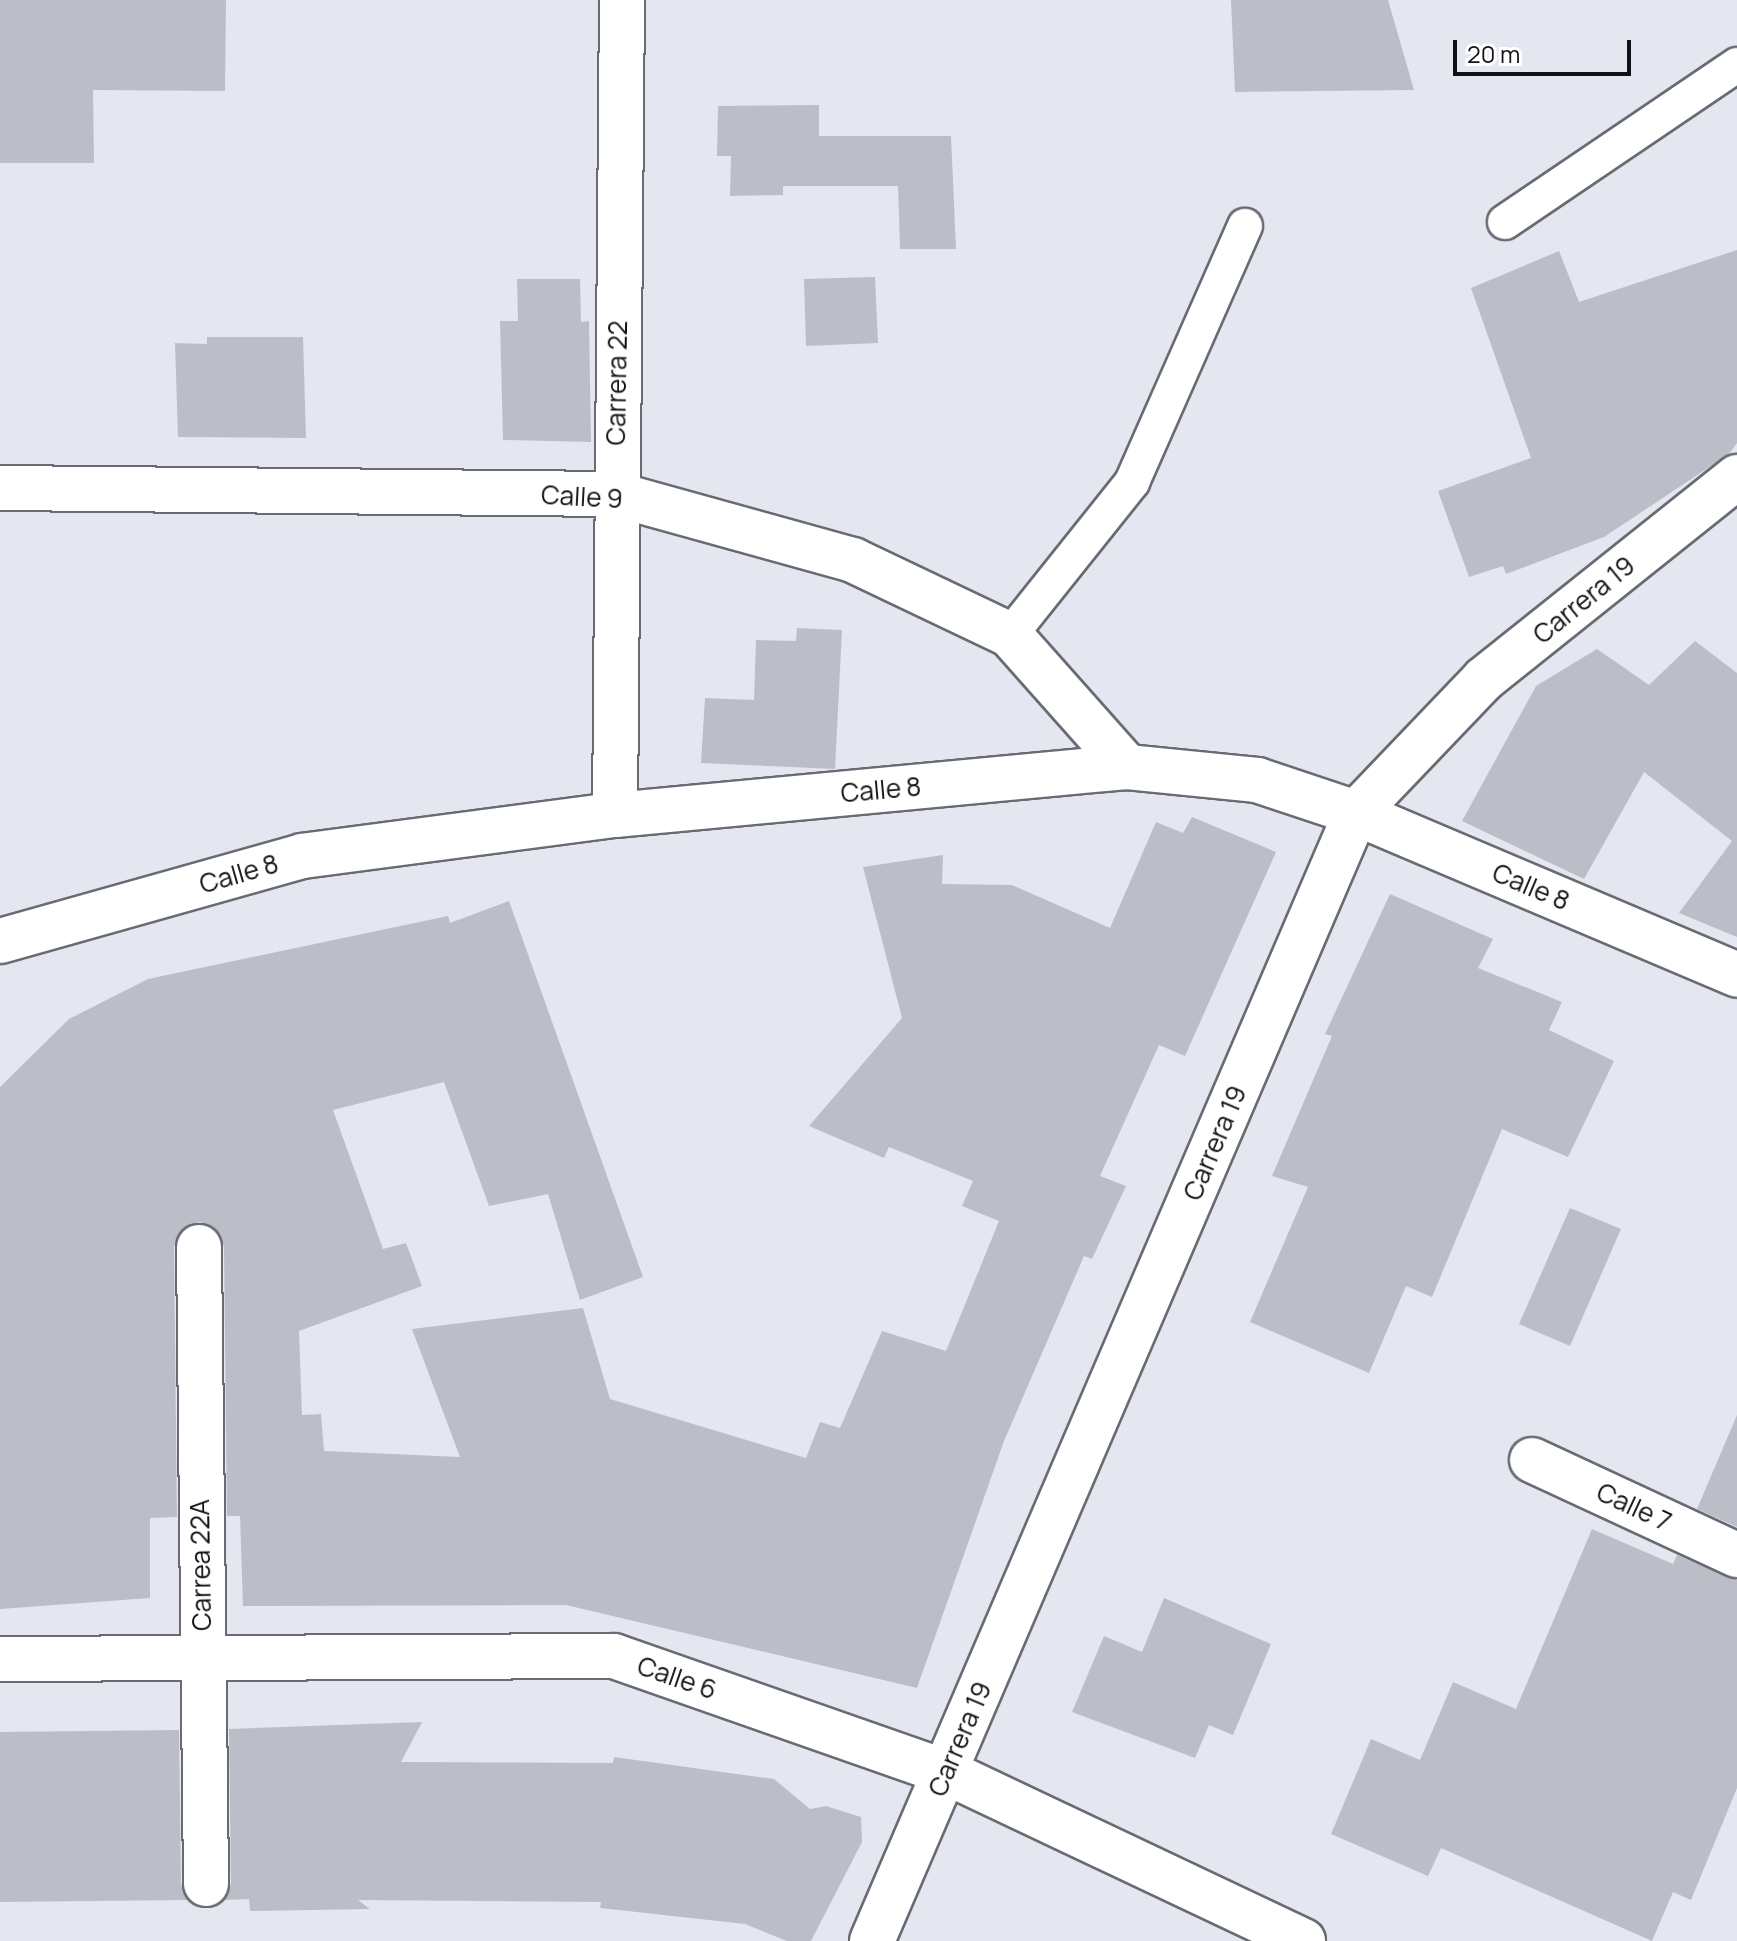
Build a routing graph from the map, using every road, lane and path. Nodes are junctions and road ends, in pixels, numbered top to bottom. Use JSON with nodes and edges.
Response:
{"nodes":[{"id":1,"x":622,"y":0,"type":"edge"},
{"id":2,"x":1737,"y":65,"type":"edge"},
{"id":3,"x":1505,"y":222,"type":"dead end"},
{"id":4,"x":1245,"y":226,"type":"dead end"},
{"id":5,"x":1737,"y":477,"type":"edge"},
{"id":6,"x":0,"y":488,"type":"edge"},
{"id":7,"x":615,"y":494,"type":"junction"},
{"id":8,"x":1010,"y":635,"type":"junction"},
{"id":9,"x":1127,"y":767,"type":"junction"},
{"id":10,"x":1356,"y":813,"type":"junction"},
{"id":11,"x":615,"y":815,"type":"junction"},
{"id":12,"x":0,"y":941,"type":"edge"},
{"id":13,"x":1737,"y":975,"type":"edge"},
{"id":14,"x":199,"y":1247,"type":"dead end"},
{"id":15,"x":1532,"y":1460,"type":"dead end"},
{"id":16,"x":1737,"y":1555,"type":"edge"},
{"id":17,"x":202,"y":1653,"type":"junction"},
{"id":18,"x":0,"y":1659,"type":"edge"},
{"id":19,"x":946,"y":1772,"type":"junction"},
{"id":20,"x":206,"y":1884,"type":"dead end"},
{"id":21,"x":872,"y":1941,"type":"edge"},
{"id":22,"x":1303,"y":1941,"type":"edge"}],
"edges":[{"from":1,"to":7,"type":"street","name":"Carrera 22"},
{"from":2,"to":3,"type":"lane"},
{"from":4,"to":8,"type":"lane"},
{"from":5,"to":10,"type":"street","name":"Carrera 19"},
{"from":6,"to":7,"type":"street","name":"Calle 9"},
{"from":7,"to":8,"type":"street","name":"Calle 9"},
{"from":7,"to":11,"type":"street","name":"Carrera 22"},
{"from":8,"to":9,"type":"street","name":"Calle 9"},
{"from":9,"to":10,"type":"street","name":"Calle 8"},
{"from":9,"to":11,"type":"street","name":"Calle 8"},
{"from":10,"to":13,"type":"street","name":"Calle 8"},
{"from":10,"to":19,"type":"street","name":"Carrera 19"},
{"from":11,"to":12,"type":"street","name":"Calle 8"},
{"from":14,"to":17,"type":"street","name":"Carrea 22A"},
{"from":15,"to":16,"type":"street","name":"Calle 7"},
{"from":17,"to":18,"type":"street","name":"Calle 6"},
{"from":17,"to":19,"type":"street","name":"Calle 6"},
{"from":17,"to":20,"type":"street","name":"Carrea 22A"},
{"from":19,"to":21,"type":"street","name":"Carrera 19"},
{"from":19,"to":22,"type":"street","name":"Calle 6"}]}
